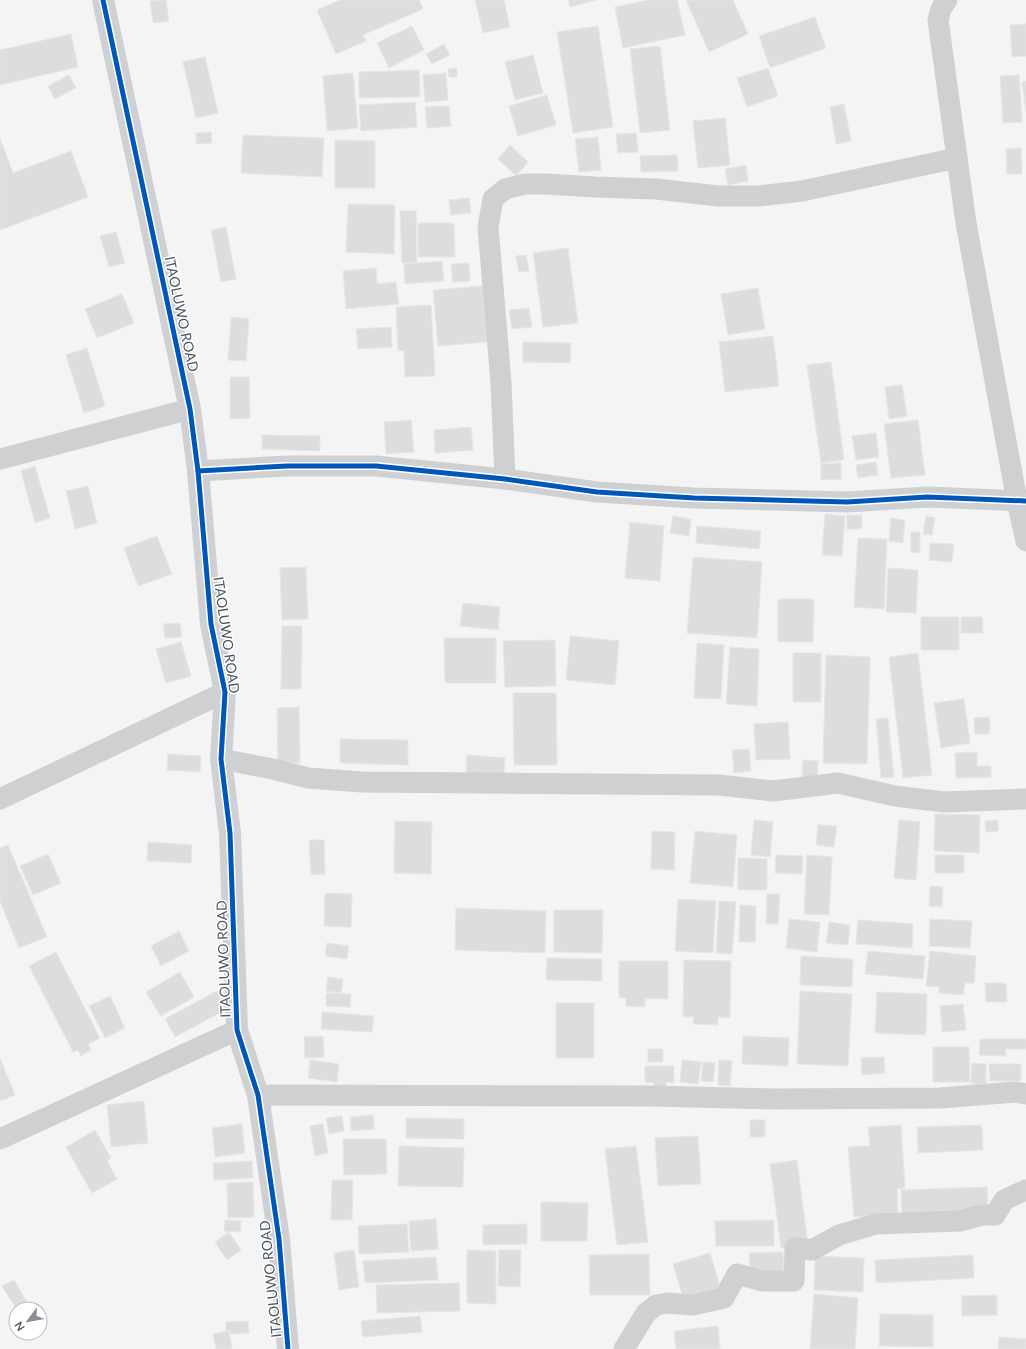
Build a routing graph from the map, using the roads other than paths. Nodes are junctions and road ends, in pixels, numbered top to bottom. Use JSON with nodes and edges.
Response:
{"nodes":[{"id":1,"x":103,"y":0,"type":"edge"},
{"id":2,"x":947,"y":0,"type":"edge"},
{"id":3,"x":957,"y":158,"type":"junction"},
{"id":4,"x":190,"y":409,"type":"junction"},
{"id":5,"x":0,"y":459,"type":"edge"},
{"id":6,"x":198,"y":470,"type":"junction"},
{"id":7,"x":506,"y":479,"type":"junction"},
{"id":8,"x":1021,"y":501,"type":"edge"},
{"id":9,"x":1026,"y":541,"type":"edge"},
{"id":10,"x":225,"y":692,"type":"junction"},
{"id":11,"x":221,"y":759,"type":"junction"},
{"id":12,"x":0,"y":799,"type":"edge"},
{"id":13,"x":1026,"y":799,"type":"edge"},
{"id":14,"x":237,"y":1030,"type":"junction"},
{"id":15,"x":1023,"y":1090,"type":"edge"},
{"id":16,"x":258,"y":1095,"type":"junction"},
{"id":17,"x":0,"y":1138,"type":"edge"},
{"id":18,"x":1026,"y":1190,"type":"edge"},
{"id":19,"x":288,"y":1349,"type":"edge"},
{"id":20,"x":624,"y":1349,"type":"edge"}],
"edges":[{"from":1,"to":4,"type":"street","name":"ITAOLUWO ROAD"},
{"from":2,"to":3,"type":"street"},
{"from":3,"to":7,"type":"street"},
{"from":3,"to":8,"type":"street"},
{"from":4,"to":5,"type":"street"},
{"from":4,"to":6,"type":"street","name":"ITAOLUWO ROAD"},
{"from":6,"to":7,"type":"street"},
{"from":6,"to":10,"type":"street","name":"ITAOLUWO ROAD"},
{"from":7,"to":8,"type":"street"},
{"from":8,"to":9,"type":"street"},
{"from":10,"to":11,"type":"street","name":"ITAOLUWO ROAD"},
{"from":10,"to":12,"type":"street"},
{"from":11,"to":13,"type":"street"},
{"from":11,"to":14,"type":"street","name":"ITAOLUWO ROAD"},
{"from":14,"to":16,"type":"street","name":"ITAOLUWO ROAD"},
{"from":14,"to":17,"type":"street"},
{"from":15,"to":16,"type":"street"},
{"from":16,"to":19,"type":"street","name":"ITAOLUWO ROAD"},
{"from":18,"to":20,"type":"street"}]}
